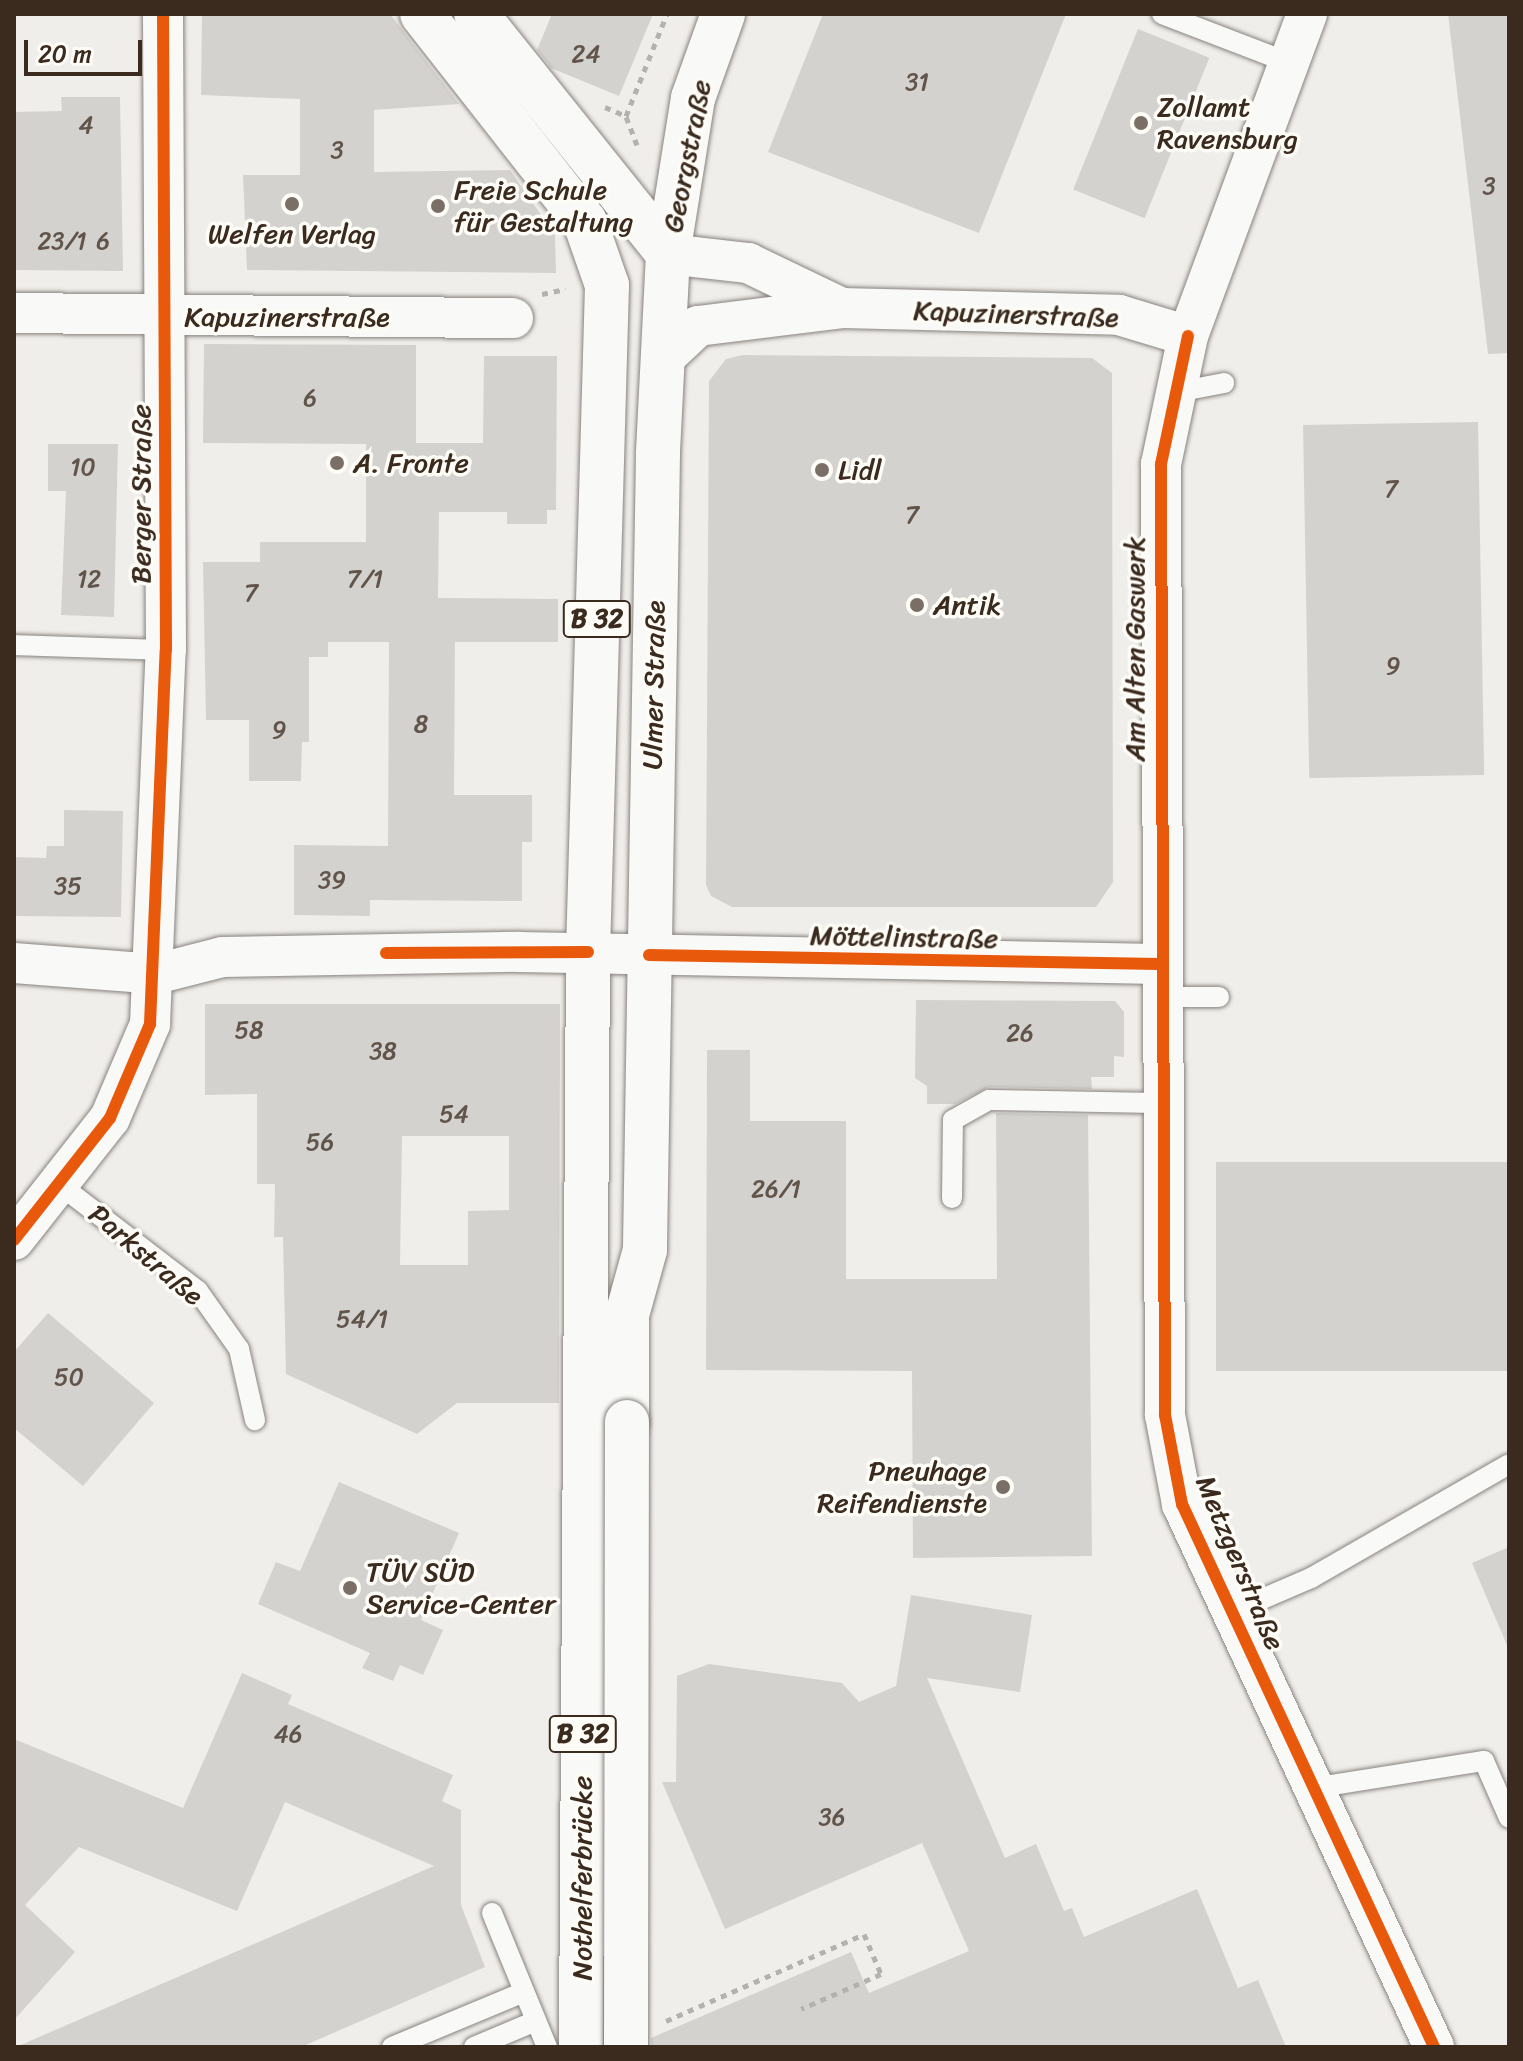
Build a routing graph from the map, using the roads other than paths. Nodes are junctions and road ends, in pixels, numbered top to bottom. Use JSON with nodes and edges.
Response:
{"nodes":[{"id":1,"x":163,"y":14,"type":"edge"},
{"id":2,"x":422,"y":14,"type":"edge"},
{"id":3,"x":476,"y":14,"type":"edge"},
{"id":4,"x":723,"y":14,"type":"edge"},
{"id":5,"x":1162,"y":14,"type":"edge"},
{"id":6,"x":1307,"y":14,"type":"edge"},
{"id":7,"x":1287,"y":62,"type":"junction"},
{"id":8,"x":668,"y":254,"type":"junction"},
{"id":9,"x":842,"y":308,"type":"junction"},
{"id":10,"x":14,"y":313,"type":"edge"},
{"id":11,"x":164,"y":316,"type":"junction"},
{"id":12,"x":513,"y":318,"type":"dead end"},
{"id":13,"x":1188,"y":336,"type":"junction"},
{"id":14,"x":663,"y":359,"type":"junction"},
{"id":15,"x":1224,"y":383,"type":"dead end"},
{"id":16,"x":1177,"y":392,"type":"junction"},
{"id":17,"x":14,"y":645,"type":"edge"},
{"id":18,"x":166,"y":650,"type":"junction"},
{"id":19,"x":588,"y":952,"type":"junction"},
{"id":20,"x":649,"y":955,"type":"junction"},
{"id":21,"x":14,"y":963,"type":"edge"},
{"id":22,"x":156,"y":974,"type":"junction"},
{"id":23,"x":1159,"y":981,"type":"junction"},
{"id":24,"x":1219,"y":997,"type":"dead end"},
{"id":25,"x":1160,"y":1103,"type":"junction"},
{"id":26,"x":60,"y":1185,"type":"junction"},
{"id":27,"x":952,"y":1198,"type":"dead end"},
{"id":28,"x":14,"y":1240,"type":"edge"},
{"id":29,"x":255,"y":1420,"type":"dead end"},
{"id":30,"x":606,"y":1422,"type":"junction"},
{"id":31,"x":1509,"y":1464,"type":"edge"},
{"id":32,"x":1232,"y":1612,"type":"junction"},
{"id":33,"x":1313,"y":1788,"type":"junction"},
{"id":34,"x":1509,"y":1818,"type":"edge"},
{"id":35,"x":492,"y":1913,"type":"dead end"},
{"id":36,"x":524,"y":1992,"type":"junction"},
{"id":37,"x":536,"y":2021,"type":"junction"},
{"id":38,"x":638,"y":2038,"type":"edge"},
{"id":39,"x":392,"y":2047,"type":"edge"},
{"id":40,"x":474,"y":2047,"type":"edge"},
{"id":41,"x":547,"y":2047,"type":"edge"},
{"id":42,"x":581,"y":2047,"type":"edge"},
{"id":43,"x":1434,"y":2047,"type":"edge"}],
"edges":[{"from":1,"to":11,"type":"street","name":"Berger Straße"},
{"from":2,"to":19,"type":"main road","name":"Ulmer Straße","number":"B 32"},
{"from":3,"to":8,"type":"main road"},
{"from":4,"to":8,"type":"main road","name":"Georgstraße"},
{"from":5,"to":7,"type":"lane"},
{"from":6,"to":7,"type":"street","name":"Am Alten Gaswerk"},
{"from":7,"to":13,"type":"street","name":"Am Alten Gaswerk"},
{"from":8,"to":9,"type":"street","name":"Kapuzinerstraße"},
{"from":8,"to":14,"type":"main road","name":"Ulmer Straße","number":"B 32"},
{"from":9,"to":13,"type":"street","name":"Kapuzinerstraße"},
{"from":9,"to":14,"type":"street","name":"Kapuzinerstraße"},
{"from":10,"to":11,"type":"street","name":"Kapuzinerstraße"},
{"from":11,"to":12,"type":"street","name":"Kapuzinerstraße"},
{"from":11,"to":18,"type":"street","name":"Berger Straße"},
{"from":13,"to":16,"type":"street","name":"Am Alten Gaswerk"},
{"from":14,"to":20,"type":"main road","name":"Ulmer Straße","number":"B 32"},
{"from":15,"to":16,"type":"lane"},
{"from":16,"to":23,"type":"street","name":"Am Alten Gaswerk"},
{"from":17,"to":18,"type":"lane"},
{"from":18,"to":22,"type":"street","name":"Berger Straße"},
{"from":19,"to":20,"type":"street","name":"Möttelinstraße"},
{"from":19,"to":22,"type":"street","name":"Möttelinstraße"},
{"from":19,"to":30,"type":"main road","name":"Ulmer Straße","number":"B 32"},
{"from":20,"to":23,"type":"street","name":"Möttelinstraße"},
{"from":20,"to":30,"type":"main road","name":"Ulmer Straße","number":"B 32"},
{"from":21,"to":22,"type":"street","name":"Möttelinstraße"},
{"from":22,"to":26,"type":"street","name":"Parkstraße"},
{"from":23,"to":24,"type":"lane"},
{"from":23,"to":25,"type":"street","name":"Metzgerstraße"},
{"from":25,"to":27,"type":"lane"},
{"from":25,"to":32,"type":"street","name":"Metzgerstraße"},
{"from":26,"to":28,"type":"street","name":"Parkstraße"},
{"from":26,"to":29,"type":"lane","name":"Parkstraße"},
{"from":30,"to":38,"type":"main road","name":"Nothelferbrücke","number":"B 32","bridge":true},
{"from":30,"to":42,"type":"main road","name":"Nothelferbrücke","number":"B 32"},
{"from":31,"to":32,"type":"lane"},
{"from":32,"to":33,"type":"street","name":"Metzgerstraße"},
{"from":33,"to":34,"type":"lane"},
{"from":33,"to":43,"type":"street","name":"Metzgerstraße"},
{"from":35,"to":36,"type":"lane"},
{"from":36,"to":37,"type":"lane"},
{"from":36,"to":39,"type":"lane"},
{"from":37,"to":40,"type":"lane"},
{"from":37,"to":41,"type":"lane"}]}
